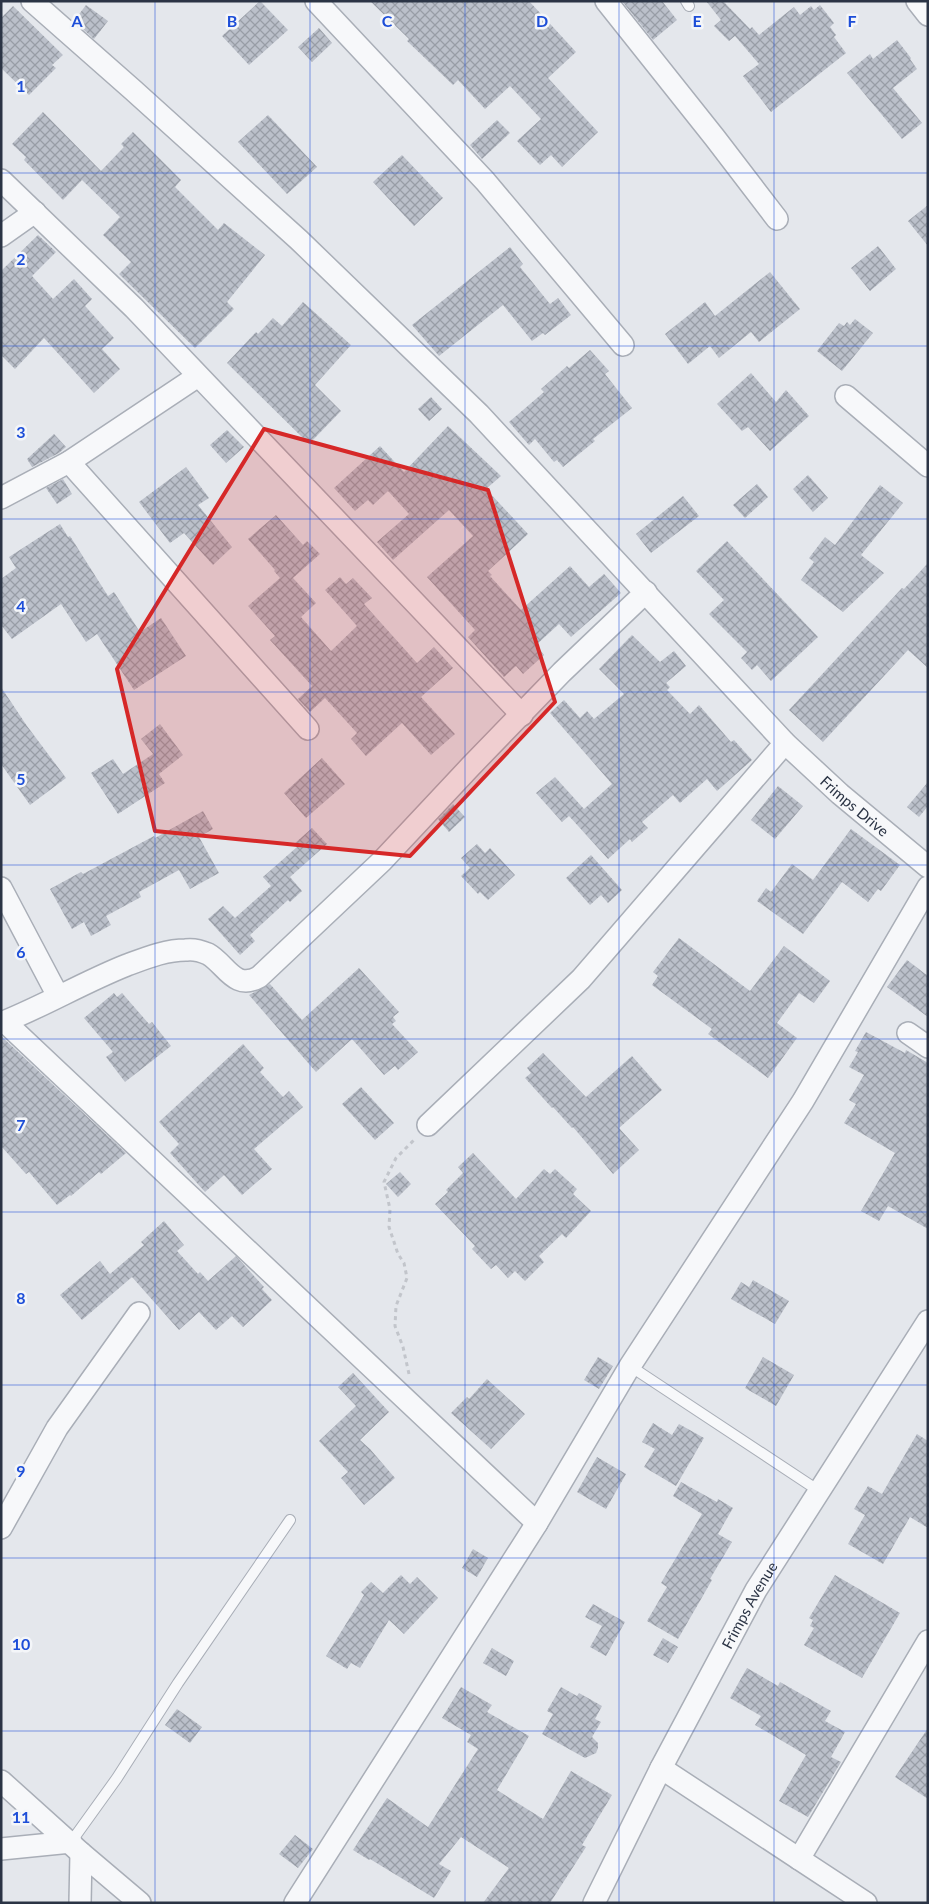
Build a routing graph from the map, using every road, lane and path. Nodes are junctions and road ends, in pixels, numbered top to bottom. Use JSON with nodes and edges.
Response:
{"nodes":[{"id":1,"x":32,"y":1,"type":"edge"},
{"id":2,"x":316,"y":1,"type":"edge"},
{"id":3,"x":606,"y":1,"type":"edge"},
{"id":4,"x":917,"y":1,"type":"edge"},
{"id":5,"x":928,"y":15,"type":"edge"},
{"id":6,"x":1,"y":180,"type":"edge"},
{"id":7,"x":35,"y":212,"type":"junction"},
{"id":8,"x":777,"y":219,"type":"dead end"},
{"id":9,"x":1,"y":236,"type":"edge"},
{"id":10,"x":623,"y":345,"type":"dead end"},
{"id":11,"x":198,"y":376,"type":"junction"},
{"id":12,"x":846,"y":396,"type":"dead end"},
{"id":13,"x":69,"y":462,"type":"junction"},
{"id":14,"x":928,"y":466,"type":"edge"},
{"id":15,"x":1,"y":498,"type":"edge"},
{"id":16,"x":646,"y":592,"type":"junction"},
{"id":17,"x":522,"y":715,"type":"junction"},
{"id":18,"x":308,"y":729,"type":"dead end"},
{"id":19,"x":785,"y":743,"type":"junction"},
{"id":20,"x":928,"y":867,"type":"edge"},
{"id":21,"x":928,"y":887,"type":"edge"},
{"id":22,"x":1,"y":888,"type":"edge"},
{"id":23,"x":58,"y":996,"type":"junction"},
{"id":24,"x":3,"y":1022,"type":"edge"},
{"id":25,"x":908,"y":1033,"type":"dead end"},
{"id":26,"x":928,"y":1046,"type":"edge"},
{"id":27,"x":428,"y":1125,"type":"joint"},
{"id":28,"x":139,"y":1313,"type":"dead end"},
{"id":29,"x":928,"y":1321,"type":"edge"},
{"id":30,"x":630,"y":1366,"type":"junction"},
{"id":31,"x":404,"y":1398,"type":"junction"},
{"id":32,"x":819,"y":1491,"type":"junction"},
{"id":33,"x":290,"y":1520,"type":"dead end"},
{"id":34,"x":537,"y":1523,"type":"junction"},
{"id":35,"x":1,"y":1528,"type":"edge"},
{"id":36,"x":928,"y":1641,"type":"edge"},
{"id":37,"x":661,"y":1768,"type":"junction"},
{"id":38,"x":1,"y":1781,"type":"edge"},
{"id":39,"x":76,"y":1848,"type":"junction"},
{"id":40,"x":1,"y":1849,"type":"edge"},
{"id":41,"x":799,"y":1859,"type":"junction"},
{"id":42,"x":80,"y":1903,"type":"edge"},
{"id":43,"x":140,"y":1903,"type":"edge"},
{"id":44,"x":295,"y":1903,"type":"edge"},
{"id":45,"x":594,"y":1903,"type":"edge"},
{"id":46,"x":866,"y":1903,"type":"edge"}],
"edges":[{"from":1,"to":16,"type":"street","name":"Frimps Drive"},
{"from":2,"to":10,"type":"street"},
{"from":3,"to":8,"type":"street"},
{"from":4,"to":5,"type":"street"},
{"from":6,"to":7,"type":"street"},
{"from":7,"to":9,"type":"street"},
{"from":7,"to":11,"type":"street"},
{"from":11,"to":13,"type":"street"},
{"from":11,"to":17,"type":"street"},
{"from":12,"to":14,"type":"street"},
{"from":13,"to":15,"type":"street"},
{"from":13,"to":18,"type":"street"},
{"from":16,"to":17,"type":"street"},
{"from":16,"to":19,"type":"street","name":"Frimps Drive"},
{"from":17,"to":23,"type":"street"},
{"from":19,"to":20,"type":"street","name":"Frimps Drive"},
{"from":19,"to":27,"type":"street"},
{"from":21,"to":30,"type":"street"},
{"from":22,"to":23,"type":"street"},
{"from":23,"to":24,"type":"street"},
{"from":24,"to":31,"type":"street"},
{"from":25,"to":26,"type":"street"},
{"from":27,"to":31,"type":"path"},
{"from":28,"to":35,"type":"street"},
{"from":29,"to":32,"type":"street","name":"Frimps Avenue"},
{"from":30,"to":32,"type":"lane"},
{"from":30,"to":34,"type":"street"},
{"from":31,"to":34,"type":"street"},
{"from":32,"to":37,"type":"street","name":"Frimps Avenue"},
{"from":33,"to":39,"type":"lane"},
{"from":34,"to":44,"type":"street"},
{"from":36,"to":41,"type":"street"},
{"from":37,"to":41,"type":"street"},
{"from":37,"to":45,"type":"street","name":"Frimps Avenue"},
{"from":38,"to":39,"type":"street"},
{"from":39,"to":40,"type":"street"},
{"from":39,"to":42,"type":"street"},
{"from":39,"to":43,"type":"street"},
{"from":41,"to":46,"type":"street"}]}
